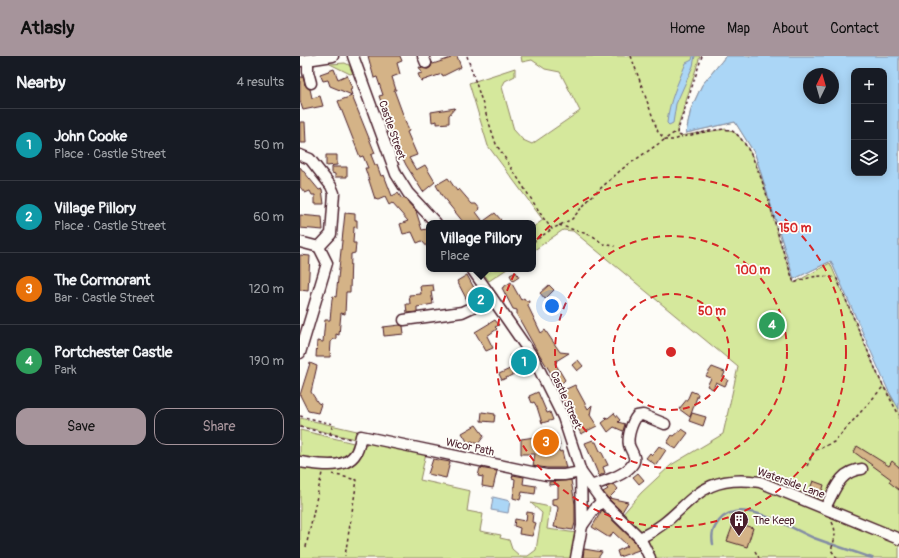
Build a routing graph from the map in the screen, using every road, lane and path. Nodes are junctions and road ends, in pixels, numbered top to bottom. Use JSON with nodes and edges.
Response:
{"nodes":[{"id":1,"x":333,"y":56,"type":"edge"},
{"id":2,"x":353,"y":56,"type":"edge"},
{"id":3,"x":467,"y":56,"type":"edge"},
{"id":4,"x":631,"y":56,"type":"edge"},
{"id":5,"x":702,"y":56,"type":"edge"},
{"id":6,"x":304,"y":60,"type":"edge"},
{"id":7,"x":311,"y":83,"type":"dead end"},
{"id":8,"x":677,"y":131,"type":"junction"},
{"id":9,"x":682,"y":137,"type":"junction"},
{"id":10,"x":666,"y":140,"type":"junction"},
{"id":11,"x":300,"y":155,"type":"edge"},
{"id":12,"x":433,"y":220,"type":"edge"},
{"id":13,"x":559,"y":225,"type":"junction"},
{"id":14,"x":552,"y":229,"type":"junction"},
{"id":15,"x":536,"y":240,"type":"edge"},
{"id":16,"x":300,"y":242,"type":"edge"},
{"id":17,"x":615,"y":246,"type":"dead end"},
{"id":18,"x":319,"y":247,"type":"junction"},
{"id":19,"x":474,"y":272,"type":"edge"},
{"id":20,"x":492,"y":298,"type":"junction"},
{"id":21,"x":404,"y":320,"type":"dead end"},
{"id":22,"x":300,"y":353,"type":"edge"},
{"id":23,"x":883,"y":387,"type":"junction"},
{"id":24,"x":899,"y":415,"type":"edge"},
{"id":25,"x":300,"y":416,"type":"edge"},
{"id":26,"x":665,"y":424,"type":"dead end"},
{"id":27,"x":300,"y":427,"type":"edge"},
{"id":28,"x":330,"y":434,"type":"junction"},
{"id":29,"x":360,"y":443,"type":"junction"},
{"id":30,"x":300,"y":462,"type":"edge"},
{"id":31,"x":807,"y":466,"type":"dead end"},
{"id":32,"x":326,"y":469,"type":"junction"},
{"id":33,"x":862,"y":469,"type":"dead end"},
{"id":34,"x":581,"y":472,"type":"junction"},
{"id":35,"x":591,"y":486,"type":"junction"},
{"id":36,"x":602,"y":502,"type":"junction"},
{"id":37,"x":825,"y":508,"type":"junction"},
{"id":38,"x":582,"y":526,"type":"junction"},
{"id":39,"x":640,"y":538,"type":"junction"},
{"id":40,"x":899,"y":539,"type":"edge"},
{"id":41,"x":306,"y":547,"type":"dead end"},
{"id":42,"x":755,"y":551,"type":"dead end"},
{"id":43,"x":345,"y":556,"type":"dead end"},
{"id":44,"x":576,"y":558,"type":"edge"},
{"id":45,"x":650,"y":558,"type":"edge"},
{"id":46,"x":759,"y":558,"type":"edge"},
{"id":47,"x":837,"y":558,"type":"edge"}],
"edges":[{"from":1,"to":6,"type":"street"},
{"from":2,"to":12,"type":"street","name":"Castle Street"},
{"from":3,"to":14,"type":"path"},
{"from":4,"to":10,"type":"path"},
{"from":5,"to":8,"type":"path"},
{"from":6,"to":7,"type":"street"},
{"from":8,"to":9,"type":"path"},
{"from":8,"to":10,"type":"path"},
{"from":9,"to":10,"type":"path"},
{"from":9,"to":23,"type":"path"},
{"from":10,"to":13,"type":"path"},
{"from":11,"to":18,"type":"street"},
{"from":13,"to":14,"type":"path"},
{"from":13,"to":17,"type":"path"},
{"from":14,"to":15,"type":"path"},
{"from":16,"to":18,"type":"street"},
{"from":18,"to":22,"type":"street"},
{"from":19,"to":20,"type":"street","name":"Castle Street"},
{"from":20,"to":21,"type":"street"},
{"from":20,"to":34,"type":"street","name":"Castle Street"},
{"from":23,"to":24,"type":"path"},
{"from":23,"to":31,"type":"path"},
{"from":25,"to":28,"type":"path"},
{"from":26,"to":35,"type":"street"},
{"from":27,"to":28,"type":"path"},
{"from":28,"to":29,"type":"path"},
{"from":29,"to":32,"type":"street"},
{"from":29,"to":34,"type":"street","name":"Wicor Path"},
{"from":30,"to":32,"type":"street"},
{"from":32,"to":41,"type":"path"},
{"from":32,"to":43,"type":"path"},
{"from":33,"to":37,"type":"street"},
{"from":34,"to":35,"type":"street","name":"Castle Street"},
{"from":34,"to":38,"type":"street"},
{"from":35,"to":36,"type":"street","name":"Castle Street"},
{"from":36,"to":38,"type":"street"},
{"from":36,"to":39,"type":"street","name":"Castle Street"},
{"from":37,"to":39,"type":"street","name":"Waterside Lane"},
{"from":37,"to":40,"type":"street","name":"Waterside Lane"},
{"from":37,"to":47,"type":"path"},
{"from":38,"to":44,"type":"street"},
{"from":39,"to":45,"type":"street","name":"Castle Street"},
{"from":42,"to":46,"type":"path"}]}
